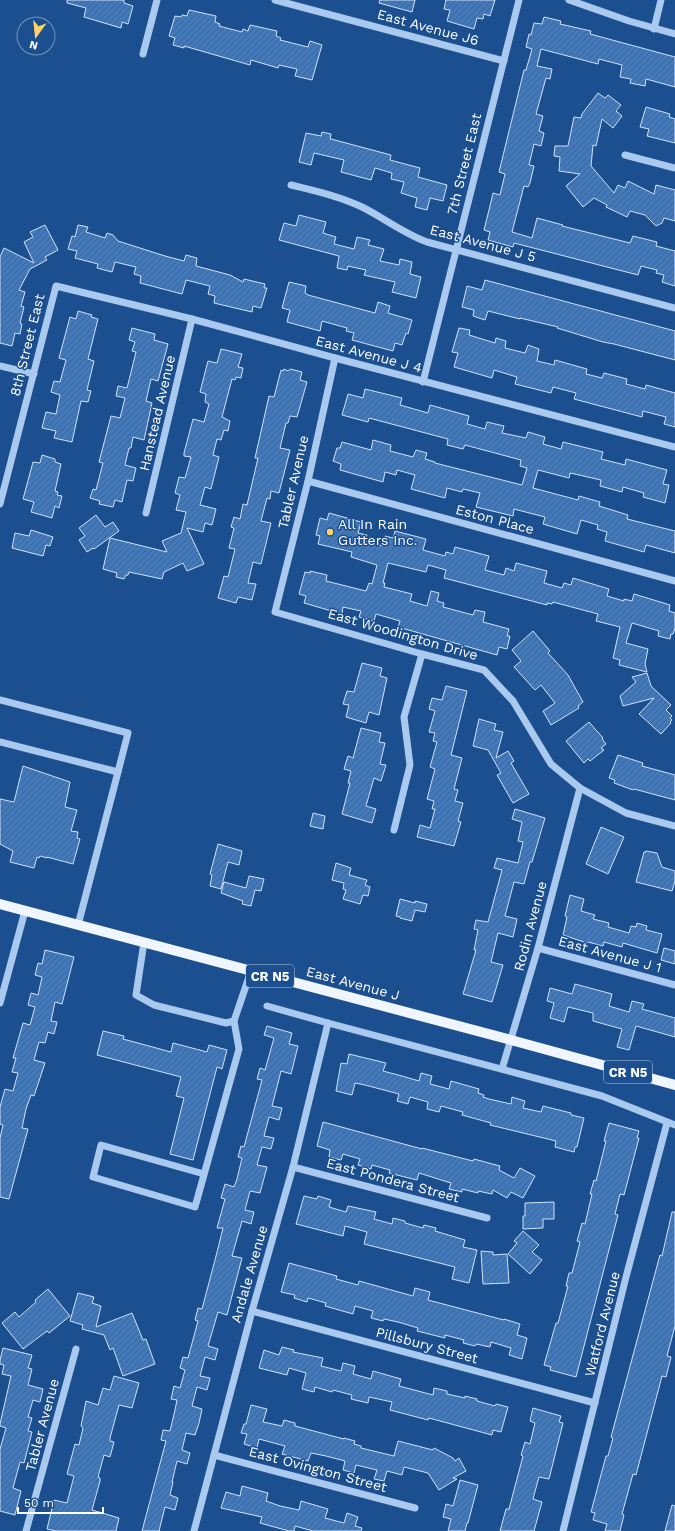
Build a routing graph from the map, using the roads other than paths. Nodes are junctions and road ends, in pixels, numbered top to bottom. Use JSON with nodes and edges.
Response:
{"nodes":[{"id":1,"x":157,"y":0,"type":"edge"},
{"id":2,"x":275,"y":0,"type":"edge"},
{"id":3,"x":519,"y":0,"type":"edge"},
{"id":4,"x":569,"y":0,"type":"edge"},
{"id":5,"x":661,"y":0,"type":"edge"},
{"id":6,"x":654,"y":29,"type":"junction"},
{"id":7,"x":675,"y":34,"type":"edge"},
{"id":8,"x":144,"y":54,"type":"dead end"},
{"id":9,"x":504,"y":61,"type":"junction"},
{"id":10,"x":625,"y":155,"type":"dead end"},
{"id":11,"x":675,"y":168,"type":"edge"},
{"id":12,"x":291,"y":185,"type":"dead end"},
{"id":13,"x":456,"y":249,"type":"junction"},
{"id":14,"x":56,"y":286,"type":"joint"},
{"id":15,"x":675,"y":308,"type":"edge"},
{"id":16,"x":192,"y":319,"type":"junction"},
{"id":17,"x":335,"y":358,"type":"junction"},
{"id":18,"x":0,"y":366,"type":"edge"},
{"id":19,"x":34,"y":374,"type":"junction"},
{"id":20,"x":423,"y":382,"type":"junction"},
{"id":21,"x":675,"y":447,"type":"edge"},
{"id":22,"x":308,"y":481,"type":"junction"},
{"id":23,"x":0,"y":504,"type":"edge"},
{"id":24,"x":146,"y":513,"type":"dead end"},
{"id":25,"x":675,"y":581,"type":"edge"},
{"id":26,"x":275,"y":612,"type":"joint"},
{"id":27,"x":422,"y":654,"type":"junction"},
{"id":28,"x":0,"y":700,"type":"edge"},
{"id":29,"x":0,"y":742,"type":"edge"},
{"id":30,"x":118,"y":772,"type":"junction"},
{"id":31,"x":580,"y":788,"type":"junction"},
{"id":32,"x":675,"y":826,"type":"edge"},
{"id":33,"x":394,"y":830,"type":"dead end"},
{"id":34,"x":0,"y":904,"type":"edge"},
{"id":35,"x":25,"y":911,"type":"junction"},
{"id":36,"x":78,"y":925,"type":"junction"},
{"id":37,"x":144,"y":942,"type":"junction"},
{"id":38,"x":538,"y":948,"type":"junction"},
{"id":39,"x":251,"y":971,"type":"junction"},
{"id":40,"x":675,"y":985,"type":"edge"},
{"id":41,"x":0,"y":1003,"type":"edge"},
{"id":42,"x":267,"y":1006,"type":"dead end"},
{"id":43,"x":234,"y":1021,"type":"junction"},
{"id":44,"x":328,"y":1023,"type":"junction"},
{"id":45,"x":511,"y":1040,"type":"junction"},
{"id":46,"x":502,"y":1069,"type":"junction"},
{"id":47,"x":675,"y":1085,"type":"edge"},
{"id":48,"x":667,"y":1123,"type":"junction"},
{"id":49,"x":675,"y":1125,"type":"edge"},
{"id":50,"x":293,"y":1167,"type":"junction"},
{"id":51,"x":204,"y":1174,"type":"junction"},
{"id":52,"x":487,"y":1218,"type":"dead end"},
{"id":53,"x":252,"y":1311,"type":"junction"},
{"id":54,"x":76,"y":1349,"type":"dead end"},
{"id":55,"x":596,"y":1403,"type":"junction"},
{"id":56,"x":214,"y":1454,"type":"junction"},
{"id":57,"x":415,"y":1508,"type":"dead end"},
{"id":58,"x":26,"y":1531,"type":"edge"},
{"id":59,"x":194,"y":1531,"type":"edge"},
{"id":60,"x":563,"y":1531,"type":"edge"}],
"edges":[{"from":1,"to":8,"type":"street"},
{"from":2,"to":9,"type":"street","name":"East Avenue J6"},
{"from":3,"to":9,"type":"street","name":"7th Street East"},
{"from":4,"to":6,"type":"street"},
{"from":5,"to":6,"type":"street"},
{"from":6,"to":7,"type":"street"},
{"from":9,"to":13,"type":"street","name":"7th Street East"},
{"from":10,"to":11,"type":"street"},
{"from":12,"to":13,"type":"street","name":"East Avenue J 5"},
{"from":13,"to":15,"type":"street","name":"East Avenue J 5"},
{"from":13,"to":20,"type":"street","name":"7th Street East"},
{"from":14,"to":16,"type":"street","name":"East Avenue J 4"},
{"from":14,"to":19,"type":"street","name":"8th Street East"},
{"from":16,"to":17,"type":"street","name":"East Avenue J 4"},
{"from":16,"to":24,"type":"street","name":"Hanstead Avenue"},
{"from":17,"to":20,"type":"street","name":"East Avenue J 4"},
{"from":17,"to":22,"type":"street","name":"Tabler Avenue"},
{"from":18,"to":19,"type":"street"},
{"from":19,"to":23,"type":"street","name":"8th Street East"},
{"from":20,"to":21,"type":"street","name":"East Avenue J 4"},
{"from":22,"to":25,"type":"street","name":"Eston Place"},
{"from":22,"to":26,"type":"street","name":"Tabler Avenue"},
{"from":26,"to":27,"type":"street","name":"East Woodington Drive"},
{"from":27,"to":31,"type":"street","name":"East Woodington Drive"},
{"from":27,"to":33,"type":"street"},
{"from":28,"to":30,"type":"street"},
{"from":29,"to":30,"type":"street"},
{"from":30,"to":36,"type":"street"},
{"from":31,"to":32,"type":"street","name":"East Woodington Drive"},
{"from":31,"to":38,"type":"street","name":"Rodin Avenue"},
{"from":34,"to":35,"type":"main road","name":"East Avenue J","number":"CR N5"},
{"from":35,"to":36,"type":"main road","name":"East Avenue J","number":"CR N5"},
{"from":35,"to":41,"type":"street"},
{"from":36,"to":37,"type":"main road","name":"East Avenue J","number":"CR N5"},
{"from":37,"to":39,"type":"main road","name":"East Avenue J","number":"CR N5"},
{"from":37,"to":43,"type":"street"},
{"from":38,"to":40,"type":"street","name":"East Avenue J 1"},
{"from":38,"to":45,"type":"street","name":"Rodin Avenue"},
{"from":39,"to":43,"type":"street"},
{"from":39,"to":45,"type":"main road","name":"East Avenue J","number":"CR N5"},
{"from":42,"to":44,"type":"street"},
{"from":43,"to":51,"type":"street"},
{"from":44,"to":46,"type":"street"},
{"from":44,"to":50,"type":"street","name":"Andale Avenue"},
{"from":45,"to":46,"type":"street","name":"Rodin Avenue"},
{"from":45,"to":47,"type":"main road","name":"East Avenue J","number":"CR N5"},
{"from":46,"to":48,"type":"street"},
{"from":48,"to":49,"type":"street"},
{"from":48,"to":55,"type":"street","name":"Watford Avenue"},
{"from":50,"to":52,"type":"street","name":"East Pondera Street"},
{"from":50,"to":53,"type":"street","name":"Andale Avenue"},
{"from":51,"to":51,"type":"street"},
{"from":53,"to":55,"type":"street","name":"Pillsbury Street"},
{"from":53,"to":56,"type":"street","name":"Andale Avenue"},
{"from":54,"to":58,"type":"street","name":"Tabler Avenue"},
{"from":55,"to":60,"type":"street","name":"Watford Avenue"},
{"from":56,"to":57,"type":"street","name":"East Ovington Street"},
{"from":56,"to":59,"type":"street","name":"Andale Avenue"}]}
